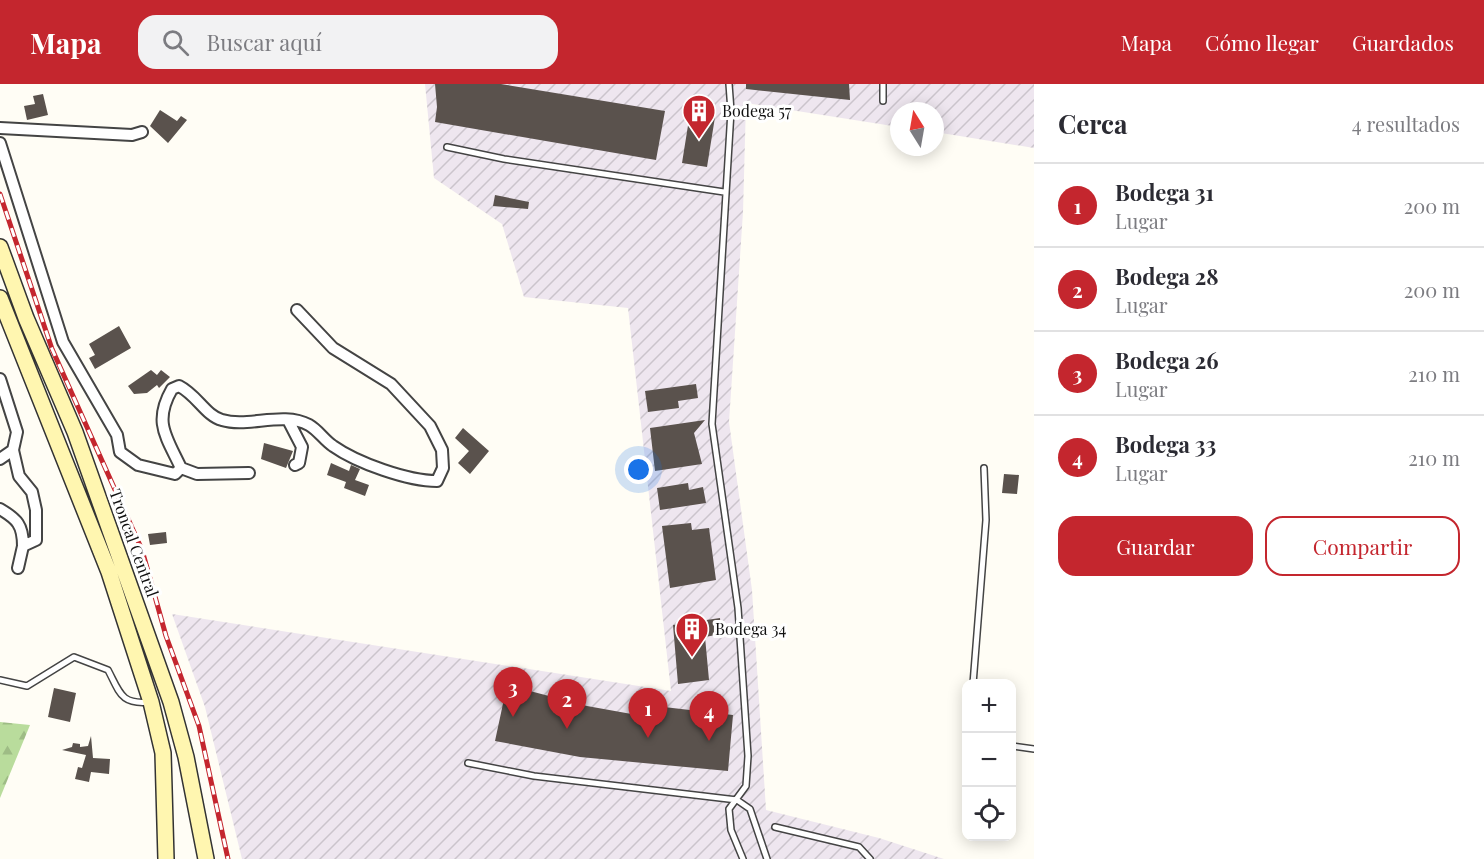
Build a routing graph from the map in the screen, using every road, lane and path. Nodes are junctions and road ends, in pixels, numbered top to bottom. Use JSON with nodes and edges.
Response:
{"nodes":[{"id":1,"x":729,"y":84,"type":"edge"},
{"id":2,"x":883,"y":84,"type":"edge"},
{"id":3,"x":883,"y":101,"type":"dead end"},
{"id":4,"x":0,"y":128,"type":"edge"},
{"id":5,"x":142,"y":132,"type":"dead end"},
{"id":6,"x":0,"y":143,"type":"edge"},
{"id":7,"x":447,"y":147,"type":"dead end"},
{"id":8,"x":724,"y":192,"type":"junction"},
{"id":9,"x":0,"y":247,"type":"edge"},
{"id":10,"x":0,"y":298,"type":"edge"},
{"id":11,"x":297,"y":310,"type":"dead end"},
{"id":12,"x":5,"y":324,"type":"edge"},
{"id":13,"x":0,"y":379,"type":"edge"},
{"id":14,"x":288,"y":420,"type":"junction"},
{"id":15,"x":13,"y":450,"type":"junction"},
{"id":16,"x":0,"y":459,"type":"edge"},
{"id":17,"x":295,"y":465,"type":"dead end"},
{"id":18,"x":181,"y":468,"type":"junction"},
{"id":19,"x":984,"y":468,"type":"dead end"},
{"id":20,"x":249,"y":473,"type":"dead end"},
{"id":21,"x":0,"y":509,"type":"edge"},
{"id":22,"x":23,"y":546,"type":"junction"},
{"id":23,"x":18,"y":568,"type":"dead end"},
{"id":24,"x":973,"y":679,"type":"edge"},
{"id":25,"x":0,"y":680,"type":"edge"},
{"id":26,"x":151,"y":702,"type":"junction"},
{"id":27,"x":1016,"y":747,"type":"edge"},
{"id":28,"x":1034,"y":750,"type":"edge"},
{"id":29,"x":468,"y":764,"type":"dead end"},
{"id":30,"x":737,"y":800,"type":"junction"},
{"id":31,"x":775,"y":827,"type":"dead end"},
{"id":32,"x":166,"y":859,"type":"edge"},
{"id":33,"x":206,"y":859,"type":"edge"},
{"id":34,"x":743,"y":859,"type":"edge"},
{"id":35,"x":767,"y":859,"type":"edge"},
{"id":36,"x":870,"y":859,"type":"edge"}],
"edges":[{"from":1,"to":8,"type":"lane"},
{"from":2,"to":3,"type":"lane"},
{"from":4,"to":5,"type":"street"},
{"from":6,"to":18,"type":"street"},
{"from":7,"to":8,"type":"lane"},
{"from":8,"to":30,"type":"lane"},
{"from":9,"to":33,"type":"main road","name":"Troncal Central"},
{"from":10,"to":12,"type":"main road","name":"Troncal Central"},
{"from":11,"to":14,"type":"street"},
{"from":12,"to":26,"type":"main road","name":"Troncal Central"},
{"from":13,"to":15,"type":"street"},
{"from":14,"to":17,"type":"street"},
{"from":14,"to":18,"type":"street"},
{"from":15,"to":16,"type":"street"},
{"from":15,"to":22,"type":"street"},
{"from":18,"to":20,"type":"street"},
{"from":19,"to":24,"type":"lane"},
{"from":21,"to":22,"type":"street"},
{"from":22,"to":23,"type":"street"},
{"from":25,"to":26,"type":"lane"},
{"from":26,"to":32,"type":"main road","name":"Troncal Central"},
{"from":27,"to":28,"type":"lane"},
{"from":29,"to":30,"type":"lane"},
{"from":30,"to":34,"type":"lane"},
{"from":30,"to":35,"type":"lane"},
{"from":31,"to":36,"type":"lane"}]}
